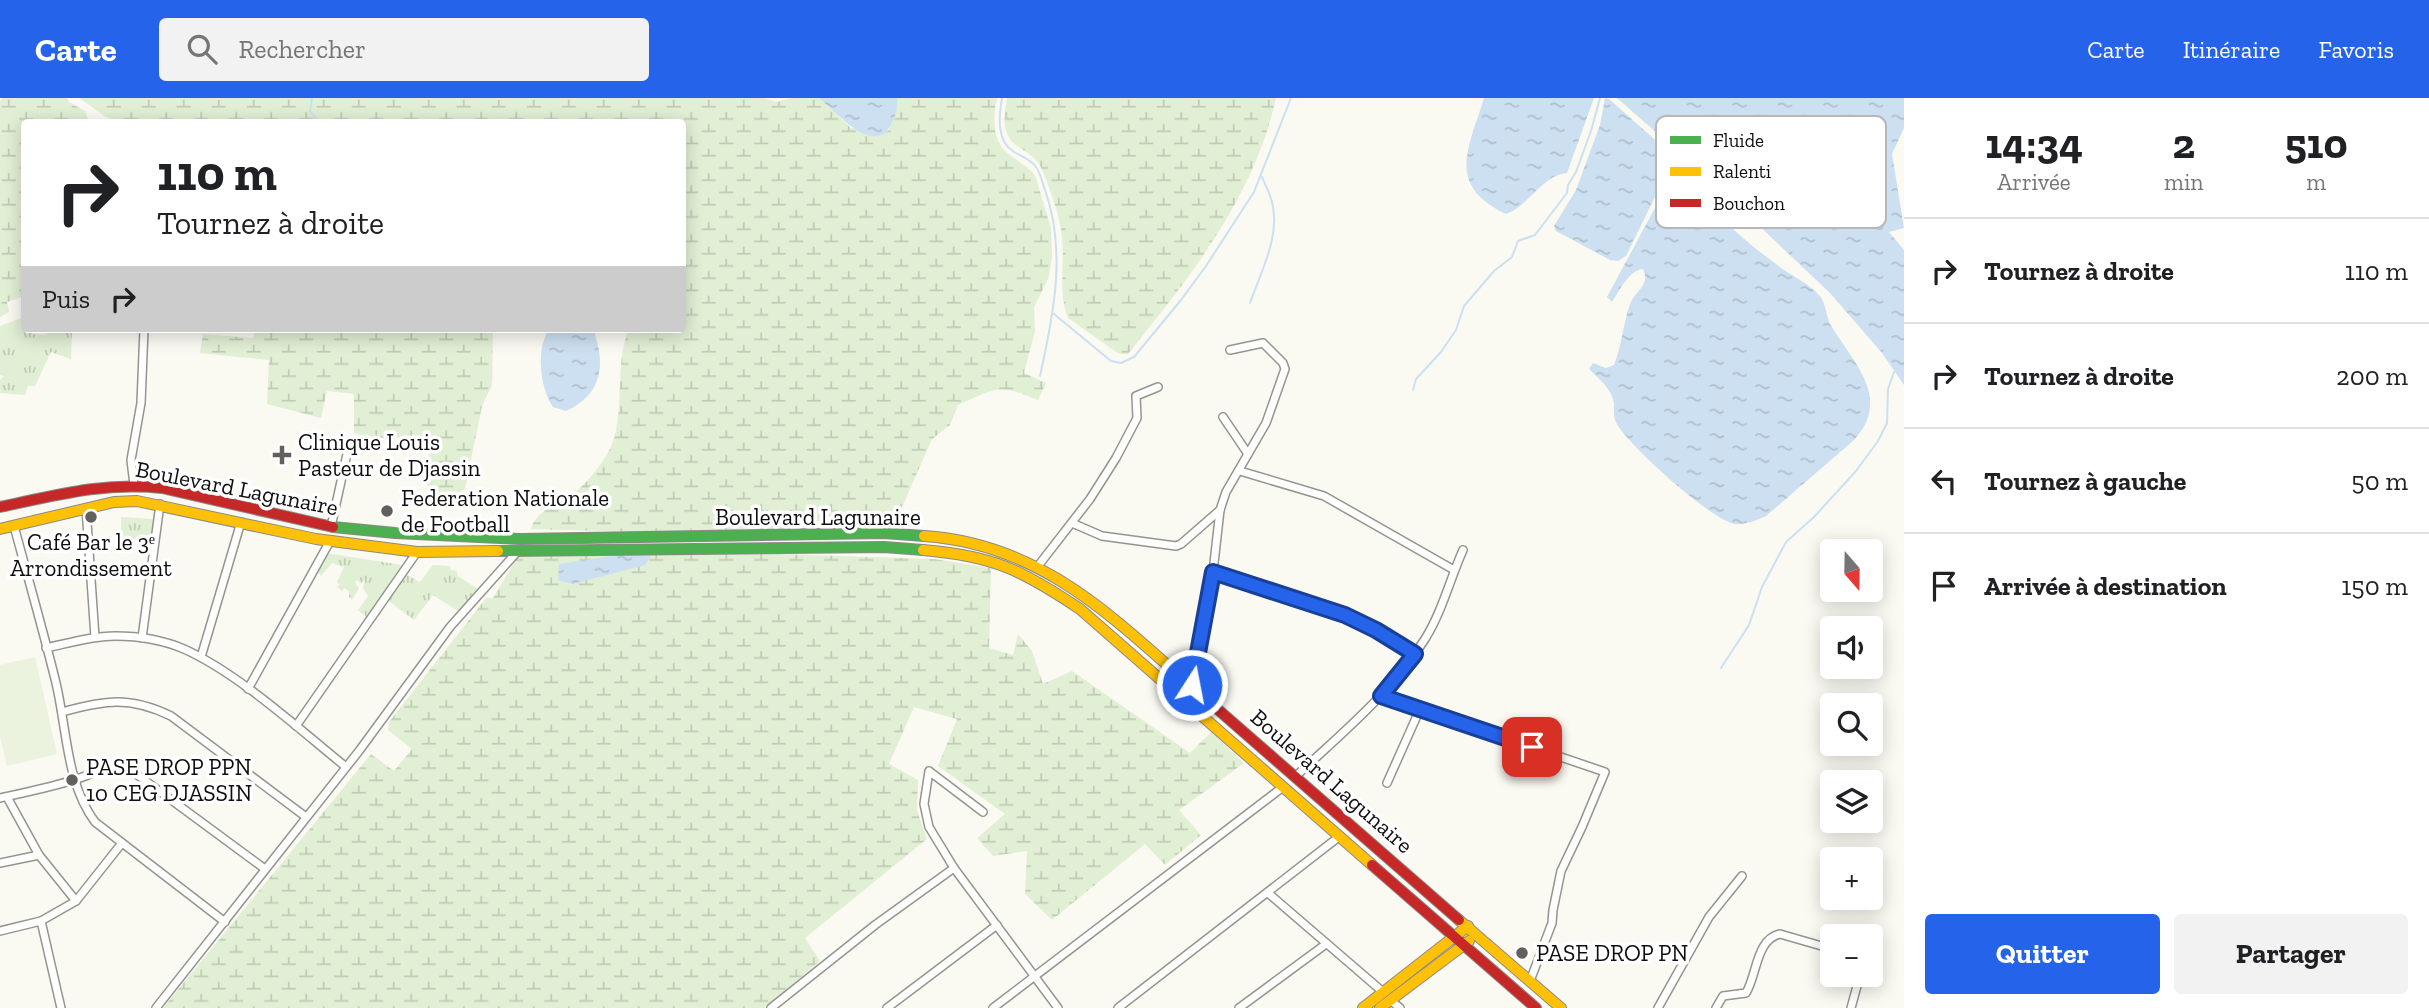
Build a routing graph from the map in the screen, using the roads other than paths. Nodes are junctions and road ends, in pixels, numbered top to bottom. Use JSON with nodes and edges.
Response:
{"nodes":[{"id":1,"x":144,"y":333,"type":"edge"},
{"id":2,"x":1230,"y":350,"type":"dead end"},
{"id":3,"x":1158,"y":387,"type":"dead end"},
{"id":4,"x":1223,"y":417,"type":"dead end"},
{"id":5,"x":347,"y":454,"type":"dead end"},
{"id":6,"x":1248,"y":454,"type":"junction"},
{"id":7,"x":1240,"y":471,"type":"junction"},
{"id":8,"x":134,"y":485,"type":"junction"},
{"id":9,"x":160,"y":504,"type":"junction"},
{"id":10,"x":0,"y":507,"type":"edge"},
{"id":11,"x":86,"y":508,"type":"junction"},
{"id":12,"x":1220,"y":510,"type":"junction"},
{"id":13,"x":241,"y":523,"type":"junction"},
{"id":14,"x":1072,"y":523,"type":"junction"},
{"id":15,"x":14,"y":526,"type":"junction"},
{"id":16,"x":331,"y":527,"type":"junction"},
{"id":17,"x":0,"y":528,"type":"edge"},
{"id":18,"x":330,"y":541,"type":"junction"},
{"id":19,"x":1463,"y":550,"type":"dead end"},
{"id":20,"x":417,"y":552,"type":"junction"},
{"id":21,"x":517,"y":552,"type":"junction"},
{"id":22,"x":1038,"y":566,"type":"junction"},
{"id":23,"x":1454,"y":570,"type":"junction"},
{"id":24,"x":1213,"y":572,"type":"junction"},
{"id":25,"x":95,"y":637,"type":"junction"},
{"id":26,"x":142,"y":638,"type":"junction"},
{"id":27,"x":46,"y":648,"type":"junction"},
{"id":28,"x":1415,"y":654,"type":"junction"},
{"id":29,"x":201,"y":657,"type":"junction"},
{"id":30,"x":1192,"y":685,"type":"junction"},
{"id":31,"x":248,"y":689,"type":"junction"},
{"id":32,"x":1381,"y":696,"type":"junction"},
{"id":33,"x":1420,"y":709,"type":"junction"},
{"id":34,"x":62,"y":712,"type":"junction"},
{"id":35,"x":296,"y":726,"type":"junction"},
{"id":36,"x":346,"y":767,"type":"junction"},
{"id":37,"x":1296,"y":776,"type":"junction"},
{"id":38,"x":74,"y":781,"type":"junction"},
{"id":39,"x":1387,"y":783,"type":"dead end"},
{"id":40,"x":1283,"y":787,"type":"junction"},
{"id":41,"x":3,"y":797,"type":"edge"},
{"id":42,"x":983,"y":812,"type":"dead end"},
{"id":43,"x":306,"y":817,"type":"junction"},
{"id":44,"x":1340,"y":836,"type":"junction"},
{"id":45,"x":122,"y":843,"type":"junction"},
{"id":46,"x":39,"y":855,"type":"junction"},
{"id":47,"x":0,"y":863,"type":"edge"},
{"id":48,"x":954,"y":868,"type":"junction"},
{"id":49,"x":265,"y":870,"type":"junction"},
{"id":50,"x":1742,"y":876,"type":"dead end"},
{"id":51,"x":1268,"y":892,"type":"junction"},
{"id":52,"x":76,"y":901,"type":"junction"},
{"id":53,"x":41,"y":921,"type":"junction"},
{"id":54,"x":225,"y":922,"type":"junction"},
{"id":55,"x":997,"y":925,"type":"junction"},
{"id":56,"x":1468,"y":926,"type":"junction"},
{"id":57,"x":0,"y":931,"type":"edge"},
{"id":58,"x":1478,"y":934,"type":"junction"},
{"id":59,"x":1455,"y":937,"type":"junction"},
{"id":60,"x":1326,"y":944,"type":"junction"},
{"id":61,"x":1464,"y":945,"type":"junction"},
{"id":62,"x":1820,"y":946,"type":"edge"},
{"id":63,"x":1034,"y":975,"type":"junction"},
{"id":64,"x":1530,"y":981,"type":"junction"},
{"id":65,"x":1857,"y":987,"type":"edge"},
{"id":66,"x":1387,"y":996,"type":"junction"},
{"id":67,"x":61,"y":1008,"type":"edge"},
{"id":68,"x":156,"y":1008,"type":"edge"},
{"id":69,"x":771,"y":1008,"type":"edge"},
{"id":70,"x":887,"y":1008,"type":"edge"},
{"id":71,"x":993,"y":1008,"type":"edge"},
{"id":72,"x":1058,"y":1008,"type":"edge"},
{"id":73,"x":1118,"y":1008,"type":"edge"},
{"id":74,"x":1239,"y":1008,"type":"edge"},
{"id":75,"x":1363,"y":1008,"type":"edge"},
{"id":76,"x":1380,"y":1008,"type":"edge"},
{"id":77,"x":1400,"y":1008,"type":"edge"},
{"id":78,"x":1536,"y":1008,"type":"edge"},
{"id":79,"x":1561,"y":1008,"type":"edge"},
{"id":80,"x":1658,"y":1008,"type":"edge"},
{"id":81,"x":1716,"y":1008,"type":"edge"},
{"id":82,"x":1851,"y":1008,"type":"edge"}],
"edges":[{"from":1,"to":8,"type":"street"},
{"from":2,"to":6,"type":"street"},
{"from":3,"to":14,"type":"street"},
{"from":4,"to":6,"type":"street"},
{"from":5,"to":16,"type":"street"},
{"from":6,"to":7,"type":"street"},
{"from":7,"to":12,"type":"street"},
{"from":7,"to":23,"type":"street"},
{"from":8,"to":10,"type":"main road","name":"Boulevard Lagunaire"},
{"from":8,"to":16,"type":"main road","name":"Boulevard Lagunaire"},
{"from":9,"to":11,"type":"main road","name":"Boulevard Lagunaire"},
{"from":9,"to":13,"type":"main road","name":"Boulevard Lagunaire"},
{"from":9,"to":26,"type":"street"},
{"from":11,"to":15,"type":"main road","name":"Boulevard Lagunaire"},
{"from":11,"to":25,"type":"street"},
{"from":12,"to":14,"type":"street"},
{"from":12,"to":24,"type":"street"},
{"from":13,"to":18,"type":"main road","name":"Boulevard Lagunaire"},
{"from":13,"to":29,"type":"street"},
{"from":14,"to":22,"type":"street"},
{"from":15,"to":17,"type":"main road","name":"Boulevard Lagunaire"},
{"from":15,"to":27,"type":"street"},
{"from":16,"to":22,"type":"main road","name":"Boulevard Lagunaire"},
{"from":18,"to":20,"type":"main road","name":"Boulevard Lagunaire"},
{"from":18,"to":31,"type":"street"},
{"from":19,"to":23,"type":"street"},
{"from":20,"to":21,"type":"main road","name":"Boulevard Lagunaire"},
{"from":20,"to":35,"type":"street"},
{"from":21,"to":36,"type":"street"},
{"from":21,"to":40,"type":"main road","name":"Boulevard Lagunaire"},
{"from":22,"to":30,"type":"main road","name":"Boulevard Lagunaire"},
{"from":23,"to":28,"type":"street"},
{"from":24,"to":28,"type":"street"},
{"from":24,"to":30,"type":"street"},
{"from":25,"to":26,"type":"street"},
{"from":25,"to":27,"type":"street"},
{"from":26,"to":29,"type":"street"},
{"from":27,"to":34,"type":"street"},
{"from":28,"to":32,"type":"street"},
{"from":29,"to":31,"type":"street"},
{"from":30,"to":37,"type":"main road","name":"Boulevard Lagunaire"},
{"from":31,"to":35,"type":"street"},
{"from":32,"to":33,"type":"street"},
{"from":32,"to":37,"type":"street"},
{"from":33,"to":39,"type":"street"},
{"from":33,"to":64,"type":"street"},
{"from":34,"to":38,"type":"street"},
{"from":34,"to":43,"type":"street"},
{"from":35,"to":36,"type":"street"},
{"from":36,"to":43,"type":"street"},
{"from":37,"to":56,"type":"main road","name":"Boulevard Lagunaire"},
{"from":38,"to":41,"type":"street"},
{"from":38,"to":45,"type":"street"},
{"from":38,"to":49,"type":"street"},
{"from":40,"to":44,"type":"main road","name":"Boulevard Lagunaire"},
{"from":40,"to":63,"type":"street"},
{"from":41,"to":46,"type":"street"},
{"from":42,"to":48,"type":"street"},
{"from":43,"to":49,"type":"street"},
{"from":44,"to":51,"type":"street"},
{"from":44,"to":59,"type":"main road","name":"Boulevard Lagunaire"},
{"from":45,"to":52,"type":"street"},
{"from":45,"to":54,"type":"street"},
{"from":46,"to":47,"type":"street"},
{"from":46,"to":52,"type":"street"},
{"from":48,"to":55,"type":"street"},
{"from":48,"to":69,"type":"street"},
{"from":49,"to":54,"type":"street"},
{"from":50,"to":80,"type":"street"},
{"from":51,"to":60,"type":"street"},
{"from":51,"to":73,"type":"street"},
{"from":52,"to":53,"type":"street"},
{"from":53,"to":57,"type":"street"},
{"from":53,"to":67,"type":"street"},
{"from":54,"to":68,"type":"street"},
{"from":55,"to":63,"type":"street"},
{"from":55,"to":70,"type":"street"},
{"from":56,"to":58,"type":"main road","name":"Boulevard Lagunaire"},
{"from":56,"to":59,"type":"main road"},
{"from":58,"to":61,"type":"main road"},
{"from":58,"to":64,"type":"main road","name":"Boulevard Lagunaire"},
{"from":59,"to":61,"type":"main road","name":"Boulevard Lagunaire"},
{"from":59,"to":66,"type":"main road"},
{"from":60,"to":66,"type":"street"},
{"from":60,"to":74,"type":"street"},
{"from":61,"to":66,"type":"main road"},
{"from":61,"to":78,"type":"main road","name":"Boulevard Lagunaire"},
{"from":62,"to":81,"type":"street"},
{"from":63,"to":71,"type":"street"},
{"from":63,"to":72,"type":"street"},
{"from":64,"to":79,"type":"main road","name":"Boulevard Lagunaire"},
{"from":65,"to":82,"type":"street"},
{"from":66,"to":75,"type":"main road"},
{"from":66,"to":76,"type":"main road"},
{"from":66,"to":77,"type":"street"}]}
